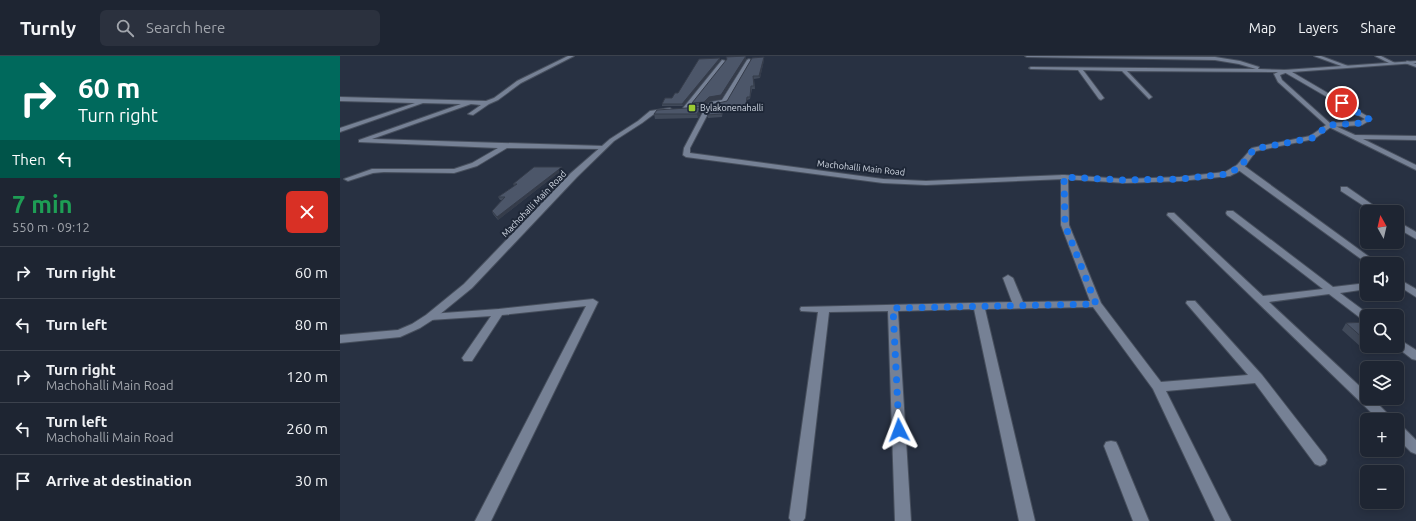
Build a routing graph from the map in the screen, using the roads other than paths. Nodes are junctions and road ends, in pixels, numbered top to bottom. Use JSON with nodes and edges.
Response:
{"nodes":[{"id":1,"x":572,"y":56,"type":"edge"},
{"id":2,"x":1027,"y":56,"type":"edge"},
{"id":3,"x":1316,"y":56,"type":"edge"},
{"id":4,"x":1377,"y":56,"type":"edge"},
{"id":5,"x":748,"y":60,"type":"dead end"},
{"id":6,"x":724,"y":61,"type":"edge"},
{"id":7,"x":1407,"y":62,"type":"junction"},
{"id":8,"x":1416,"y":62,"type":"edge"},
{"id":9,"x":1392,"y":63,"type":"junction"},
{"id":10,"x":1346,"y":66,"type":"junction"},
{"id":11,"x":1416,"y":66,"type":"edge"},
{"id":12,"x":1031,"y":68,"type":"dead end"},
{"id":13,"x":1080,"y":69,"type":"junction"},
{"id":14,"x":1123,"y":69,"type":"junction"},
{"id":15,"x":1165,"y":70,"type":"junction"},
{"id":16,"x":1263,"y":70,"type":"junction"},
{"id":17,"x":1286,"y":71,"type":"junction"},
{"id":18,"x":1172,"y":76,"type":"dead end"},
{"id":19,"x":1149,"y":97,"type":"dead end"},
{"id":20,"x":1101,"y":98,"type":"dead end"},
{"id":21,"x":340,"y":99,"type":"edge"},
{"id":22,"x":427,"y":100,"type":"junction"},
{"id":23,"x":469,"y":103,"type":"junction"},
{"id":24,"x":487,"y":103,"type":"junction"},
{"id":25,"x":708,"y":108,"type":"junction"},
{"id":26,"x":685,"y":109,"type":"junction"},
{"id":27,"x":471,"y":114,"type":"dead end"},
{"id":28,"x":1329,"y":125,"type":"junction"},
{"id":29,"x":340,"y":130,"type":"edge"},
{"id":30,"x":1353,"y":137,"type":"junction"},
{"id":31,"x":1416,"y":138,"type":"edge"},
{"id":32,"x":506,"y":146,"type":"junction"},
{"id":33,"x":603,"y":148,"type":"junction"},
{"id":34,"x":1240,"y":167,"type":"junction"},
{"id":35,"x":1416,"y":168,"type":"edge"},
{"id":36,"x":1064,"y":177,"type":"junction"},
{"id":37,"x":348,"y":179,"type":"dead end"},
{"id":38,"x":1344,"y":189,"type":"dead end"},
{"id":39,"x":1368,"y":205,"type":"edge"},
{"id":40,"x":1230,"y":213,"type":"dead end"},
{"id":41,"x":1171,"y":215,"type":"dead end"},
{"id":42,"x":1404,"y":228,"type":"edge"},
{"id":43,"x":1416,"y":236,"type":"edge"},
{"id":44,"x":1364,"y":257,"type":"edge"},
{"id":45,"x":1008,"y":278,"type":"dead end"},
{"id":46,"x":1404,"y":286,"type":"edge"},
{"id":47,"x":1360,"y":287,"type":"edge"},
{"id":48,"x":1331,"y":291,"type":"junction"},
{"id":49,"x":1416,"y":294,"type":"edge"},
{"id":50,"x":1260,"y":300,"type":"junction"},
{"id":51,"x":1191,"y":302,"type":"dead end"},
{"id":52,"x":1096,"y":304,"type":"junction"},
{"id":53,"x":979,"y":306,"type":"junction"},
{"id":54,"x":1019,"y":306,"type":"junction"},
{"id":55,"x":893,"y":308,"type":"junction"},
{"id":56,"x":805,"y":309,"type":"dead end"},
{"id":57,"x":824,"y":309,"type":"junction"},
{"id":58,"x":499,"y":312,"type":"junction"},
{"id":59,"x":1360,"y":313,"type":"edge"},
{"id":60,"x":430,"y":316,"type":"junction"},
{"id":61,"x":340,"y":338,"type":"edge"},
{"id":62,"x":1404,"y":347,"type":"edge"},
{"id":63,"x":1416,"y":356,"type":"edge"},
{"id":64,"x":468,"y":358,"type":"dead end"},
{"id":65,"x":1258,"y":378,"type":"junction"},
{"id":66,"x":1158,"y":387,"type":"junction"},
{"id":67,"x":1380,"y":413,"type":"edge"},
{"id":68,"x":1404,"y":437,"type":"edge"},
{"id":69,"x":1111,"y":446,"type":"dead end"},
{"id":70,"x":1416,"y":448,"type":"edge"},
{"id":71,"x":1320,"y":460,"type":"dead end"},
{"id":72,"x":797,"y":518,"type":"dead end"},
{"id":73,"x":483,"y":521,"type":"edge"},
{"id":74,"x":903,"y":521,"type":"edge"},
{"id":75,"x":1027,"y":521,"type":"edge"},
{"id":76,"x":1141,"y":521,"type":"edge"},
{"id":77,"x":1223,"y":521,"type":"edge"}],
"edges":[{"from":1,"to":24,"type":"street"},
{"from":2,"to":16,"type":"street"},
{"from":3,"to":10,"type":"street"},
{"from":4,"to":9,"type":"street"},
{"from":5,"to":25,"type":"street"},
{"from":6,"to":26,"type":"street"},
{"from":7,"to":8,"type":"street"},
{"from":7,"to":9,"type":"street"},
{"from":7,"to":11,"type":"street"},
{"from":9,"to":10,"type":"street"},
{"from":10,"to":17,"type":"street"},
{"from":12,"to":13,"type":"street"},
{"from":13,"to":14,"type":"street"},
{"from":13,"to":20,"type":"street"},
{"from":14,"to":15,"type":"street"},
{"from":14,"to":19,"type":"street"},
{"from":15,"to":16,"type":"street"},
{"from":15,"to":18,"type":"street"},
{"from":16,"to":17,"type":"street"},
{"from":17,"to":28,"type":"street"},
{"from":17,"to":28,"type":"street"},
{"from":21,"to":22,"type":"street"},
{"from":22,"to":23,"type":"street"},
{"from":22,"to":29,"type":"street"},
{"from":23,"to":24,"type":"street"},
{"from":23,"to":32,"type":"street"},
{"from":24,"to":27,"type":"street"},
{"from":25,"to":26,"type":"street","name":"Machohalli Main Road"},
{"from":25,"to":36,"type":"street","name":"Machohalli Main Road"},
{"from":26,"to":33,"type":"street","name":"Machohalli Main Road"},
{"from":28,"to":30,"type":"street"},
{"from":28,"to":34,"type":"street","name":"Machohalli Main Road"},
{"from":30,"to":31,"type":"street"},
{"from":30,"to":35,"type":"street"},
{"from":32,"to":33,"type":"street"},
{"from":32,"to":37,"type":"street"},
{"from":33,"to":60,"type":"street","name":"Machohalli Main Road"},
{"from":34,"to":36,"type":"street","name":"Machohalli Main Road"},
{"from":34,"to":44,"type":"street"},
{"from":36,"to":52,"type":"street"},
{"from":38,"to":39,"type":"street"},
{"from":40,"to":48,"type":"street"},
{"from":41,"to":50,"type":"street"},
{"from":42,"to":43,"type":"street"},
{"from":45,"to":54,"type":"street"},
{"from":46,"to":49,"type":"street"},
{"from":47,"to":48,"type":"street"},
{"from":48,"to":50,"type":"street"},
{"from":48,"to":59,"type":"street"},
{"from":50,"to":67,"type":"street"},
{"from":51,"to":65,"type":"street"},
{"from":52,"to":54,"type":"street"},
{"from":52,"to":66,"type":"street"},
{"from":53,"to":54,"type":"street"},
{"from":53,"to":55,"type":"street"},
{"from":53,"to":75,"type":"street"},
{"from":55,"to":57,"type":"street"},
{"from":55,"to":74,"type":"street"},
{"from":56,"to":57,"type":"street"},
{"from":57,"to":72,"type":"street"},
{"from":58,"to":60,"type":"street"},
{"from":58,"to":64,"type":"street"},
{"from":58,"to":73,"type":"street"},
{"from":60,"to":61,"type":"street","name":"Machohalli Main Road"},
{"from":62,"to":63,"type":"street"},
{"from":65,"to":66,"type":"street"},
{"from":65,"to":71,"type":"street"},
{"from":66,"to":77,"type":"street"},
{"from":68,"to":70,"type":"street"},
{"from":69,"to":76,"type":"street"}]}
